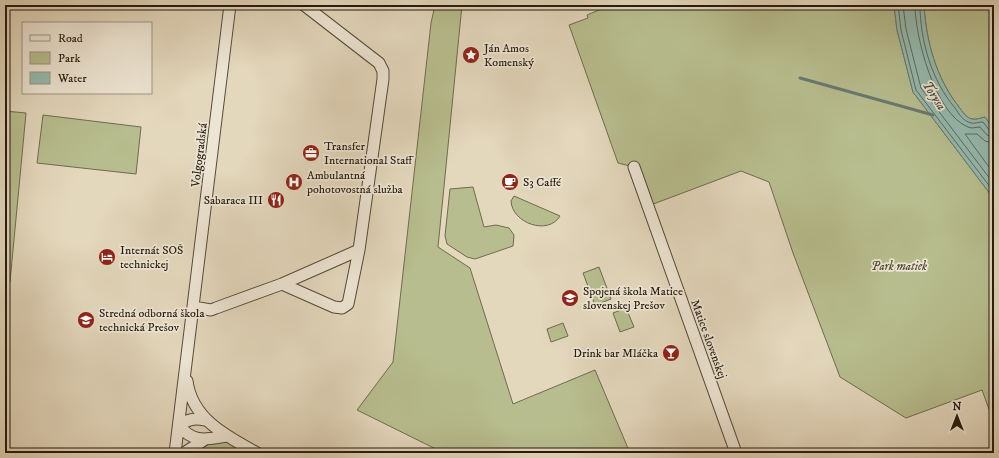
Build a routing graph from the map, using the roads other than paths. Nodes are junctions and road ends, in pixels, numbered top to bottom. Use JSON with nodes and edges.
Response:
{"nodes":[{"id":1,"x":230,"y":5,"type":"edge"},
{"id":2,"x":304,"y":5,"type":"edge"},
{"id":3,"x":634,"y":166,"type":"dead end"},
{"id":4,"x":359,"y":250,"type":"junction"},
{"id":5,"x":282,"y":284,"type":"junction"},
{"id":6,"x":193,"y":308,"type":"junction"},
{"id":7,"x":185,"y":370,"type":"junction"},
{"id":8,"x":205,"y":420,"type":"junction"},
{"id":9,"x":178,"y":426,"type":"junction"},
{"id":10,"x":227,"y":436,"type":"junction"},
{"id":11,"x":204,"y":440,"type":"junction"},
{"id":12,"x":175,"y":453,"type":"edge"},
{"id":13,"x":184,"y":453,"type":"edge"},
{"id":14,"x":257,"y":453,"type":"edge"},
{"id":15,"x":736,"y":453,"type":"edge"}],
"edges":[{"from":1,"to":6,"type":"street","name":"Volgogradská"},
{"from":2,"to":4,"type":"street"},
{"from":3,"to":15,"type":"street","name":"Matice slovenskej"},
{"from":4,"to":5,"type":"street"},
{"from":4,"to":5,"type":"street"},
{"from":5,"to":6,"type":"street"},
{"from":6,"to":7,"type":"street","name":"Volgogradská"},
{"from":7,"to":8,"type":"street"},
{"from":7,"to":9,"type":"street","name":"Volgogradská"},
{"from":8,"to":9,"type":"street"},
{"from":8,"to":10,"type":"street"},
{"from":9,"to":11,"type":"street"},
{"from":9,"to":12,"type":"street","name":"Volgogradská"},
{"from":10,"to":11,"type":"street"},
{"from":10,"to":14,"type":"street"},
{"from":11,"to":13,"type":"street"}]}
